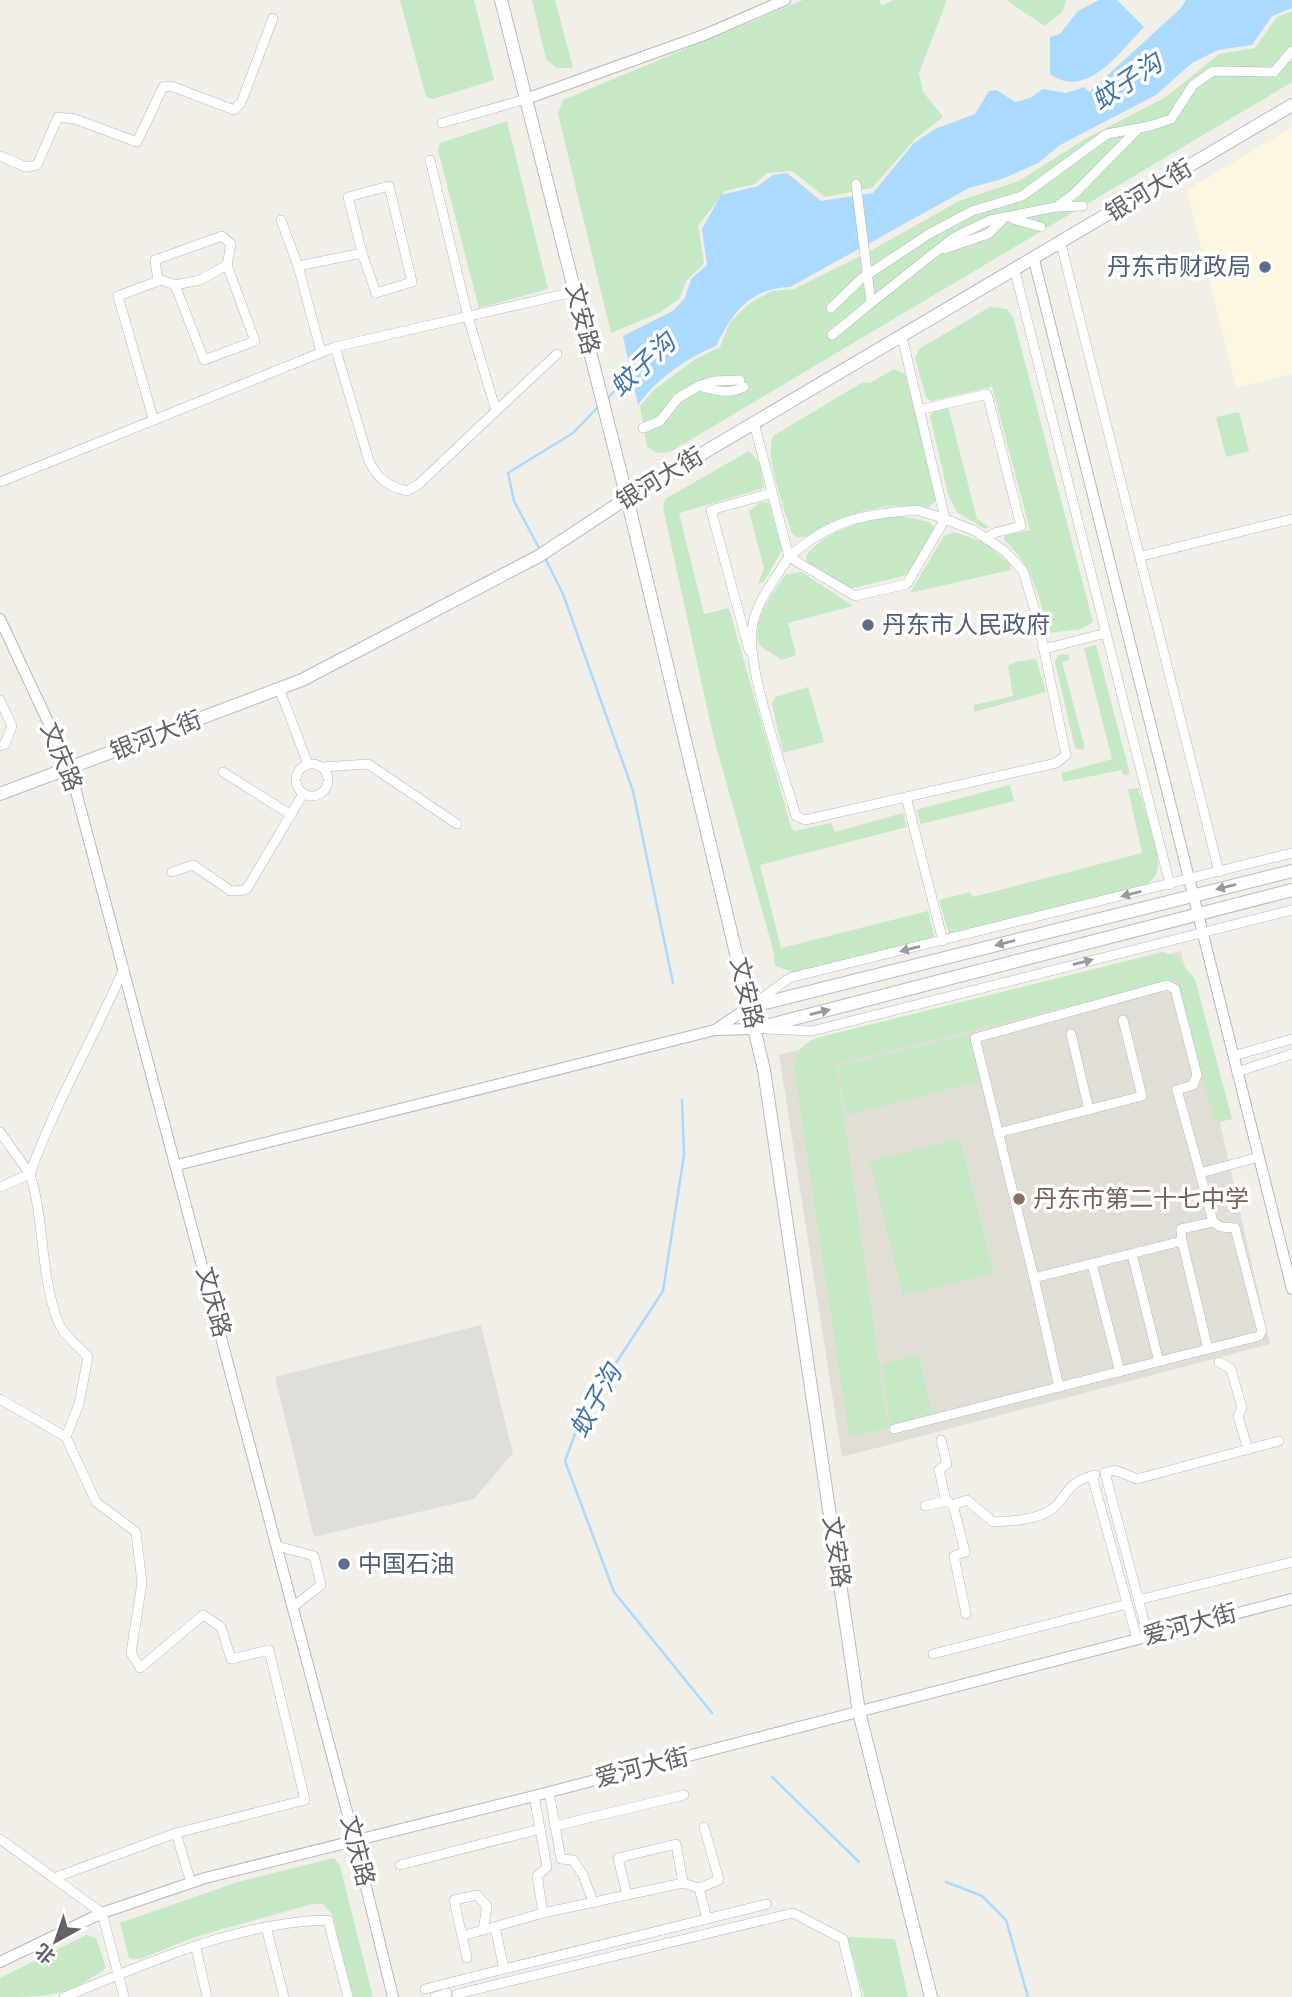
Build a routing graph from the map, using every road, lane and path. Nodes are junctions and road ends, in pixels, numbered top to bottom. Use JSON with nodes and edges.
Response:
{"nodes":[{"id":1,"x":501,"y":0,"type":"edge"},
{"id":2,"x":785,"y":0,"type":"edge"},
{"id":3,"x":273,"y":18,"type":"dead end"},
{"id":4,"x":1292,"y":51,"type":"edge"},
{"id":5,"x":526,"y":99,"type":"junction"},
{"id":6,"x":1292,"y":106,"type":"edge"},
{"id":7,"x":442,"y":123,"type":"dead end"},
{"id":8,"x":1139,"y":128,"type":"junction"},
{"id":9,"x":0,"y":156,"type":"edge"},
{"id":10,"x":430,"y":160,"type":"dead end"},
{"id":11,"x":856,"y":184,"type":"dead end"},
{"id":12,"x":1083,"y":206,"type":"dead end"},
{"id":13,"x":1056,"y":207,"type":"junction"},
{"id":14,"x":1007,"y":219,"type":"junction"},
{"id":15,"x":281,"y":220,"type":"dead end"},
{"id":16,"x":1041,"y":227,"type":"dead end"},
{"id":17,"x":1061,"y":244,"type":"junction"},
{"id":18,"x":362,"y":253,"type":"junction"},
{"id":19,"x":1034,"y":260,"type":"junction"},
{"id":20,"x":227,"y":265,"type":"junction"},
{"id":21,"x":298,"y":265,"type":"junction"},
{"id":22,"x":1015,"y":271,"type":"junction"},
{"id":23,"x":866,"y":276,"type":"junction"},
{"id":24,"x":158,"y":281,"type":"junction"},
{"id":25,"x":175,"y":285,"type":"junction"},
{"id":26,"x":575,"y":292,"type":"junction"},
{"id":27,"x":871,"y":303,"type":"junction"},
{"id":28,"x":831,"y":308,"type":"dead end"},
{"id":29,"x":468,"y":317,"type":"junction"},
{"id":30,"x":832,"y":335,"type":"dead end"},
{"id":31,"x":902,"y":337,"type":"junction"},
{"id":32,"x":335,"y":346,"type":"junction"},
{"id":33,"x":321,"y":352,"type":"junction"},
{"id":34,"x":557,"y":354,"type":"dead end"},
{"id":35,"x":742,"y":384,"type":"dead end"},
{"id":36,"x":919,"y":410,"type":"junction"},
{"id":37,"x":496,"y":411,"type":"junction"},
{"id":38,"x":153,"y":418,"type":"junction"},
{"id":39,"x":754,"y":423,"type":"junction"},
{"id":40,"x":643,"y":428,"type":"dead end"},
{"id":41,"x":0,"y":482,"type":"edge"},
{"id":42,"x":772,"y":493,"type":"junction"},
{"id":43,"x":627,"y":498,"type":"junction"},
{"id":44,"x":945,"y":519,"type":"junction"},
{"id":45,"x":1292,"y":519,"type":"edge"},
{"id":46,"x":986,"y":539,"type":"junction"},
{"id":47,"x":1142,"y":556,"type":"junction"},
{"id":48,"x":789,"y":557,"type":"junction"},
{"id":49,"x":0,"y":620,"type":"edge"},
{"id":50,"x":1107,"y":632,"type":"junction"},
{"id":51,"x":1044,"y":649,"type":"junction"},
{"id":52,"x":754,"y":666,"type":"junction"},
{"id":53,"x":279,"y":688,"type":"junction"},
{"id":54,"x":0,"y":699,"type":"edge"},
{"id":55,"x":0,"y":746,"type":"edge"},
{"id":56,"x":308,"y":764,"type":"junction"},
{"id":57,"x":323,"y":768,"type":"junction"},
{"id":58,"x":70,"y":769,"type":"junction"},
{"id":59,"x":223,"y":772,"type":"dead end"},
{"id":60,"x":0,"y":794,"type":"edge"},
{"id":61,"x":303,"y":794,"type":"junction"},
{"id":62,"x":906,"y":797,"type":"junction"},
{"id":63,"x":291,"y":815,"type":"junction"},
{"id":64,"x":457,"y":824,"type":"dead end"},
{"id":65,"x":1292,"y":853,"type":"edge"},
{"id":66,"x":1292,"y":871,"type":"edge"},
{"id":67,"x":172,"y":872,"type":"dead end"},
{"id":68,"x":1219,"y":872,"type":"junction"},
{"id":69,"x":1189,"y":880,"type":"junction"},
{"id":70,"x":1170,"y":885,"type":"junction"},
{"id":71,"x":1292,"y":890,"type":"edge"},
{"id":72,"x":1193,"y":895,"type":"junction"},
{"id":73,"x":1292,"y":910,"type":"edge"},
{"id":74,"x":1198,"y":914,"type":"junction"},
{"id":75,"x":1203,"y":932,"type":"junction"},
{"id":76,"x":943,"y":941,"type":"junction"},
{"id":77,"x":124,"y":968,"type":"junction"},
{"id":78,"x":749,"y":1007,"type":"junction"},
{"id":79,"x":1123,"y":1020,"type":"dead end"},
{"id":80,"x":754,"y":1029,"type":"junction"},
{"id":81,"x":715,"y":1030,"type":"junction"},
{"id":82,"x":1071,"y":1034,"type":"dead end"},
{"id":83,"x":1292,"y":1039,"type":"edge"},
{"id":84,"x":1292,"y":1054,"type":"edge"},
{"id":85,"x":1234,"y":1056,"type":"junction"},
{"id":86,"x":1237,"y":1072,"type":"junction"},
{"id":87,"x":1089,"y":1110,"type":"junction"},
{"id":88,"x":0,"y":1132,"type":"edge"},
{"id":89,"x":998,"y":1133,"type":"junction"},
{"id":90,"x":1259,"y":1157,"type":"junction"},
{"id":91,"x":177,"y":1165,"type":"junction"},
{"id":92,"x":1200,"y":1173,"type":"junction"},
{"id":93,"x":30,"y":1174,"type":"junction"},
{"id":94,"x":0,"y":1187,"type":"edge"},
{"id":95,"x":1213,"y":1222,"type":"junction"},
{"id":96,"x":1182,"y":1241,"type":"junction"},
{"id":97,"x":1132,"y":1254,"type":"junction"},
{"id":98,"x":1092,"y":1264,"type":"junction"},
{"id":99,"x":1034,"y":1278,"type":"junction"},
{"id":100,"x":1292,"y":1289,"type":"edge"},
{"id":101,"x":1209,"y":1349,"type":"junction"},
{"id":102,"x":1160,"y":1362,"type":"junction"},
{"id":103,"x":1219,"y":1362,"type":"dead end"},
{"id":104,"x":1120,"y":1372,"type":"junction"},
{"id":105,"x":1059,"y":1387,"type":"junction"},
{"id":106,"x":0,"y":1399,"type":"edge"},
{"id":107,"x":894,"y":1429,"type":"dead end"},
{"id":108,"x":66,"y":1437,"type":"junction"},
{"id":109,"x":941,"y":1440,"type":"dead end"},
{"id":110,"x":1279,"y":1441,"type":"dead end"},
{"id":111,"x":1248,"y":1450,"type":"junction"},
{"id":112,"x":1105,"y":1473,"type":"junction"},
{"id":113,"x":1091,"y":1476,"type":"junction"},
{"id":114,"x":949,"y":1503,"type":"junction"},
{"id":115,"x":925,"y":1506,"type":"dead end"},
{"id":116,"x":277,"y":1546,"type":"junction"},
{"id":117,"x":1292,"y":1562,"type":"edge"},
{"id":118,"x":1292,"y":1599,"type":"edge"},
{"id":119,"x":1138,"y":1600,"type":"junction"},
{"id":120,"x":1127,"y":1604,"type":"junction"},
{"id":121,"x":293,"y":1607,"type":"junction"},
{"id":122,"x":966,"y":1614,"type":"dead end"},
{"id":123,"x":1142,"y":1638,"type":"junction"},
{"id":124,"x":933,"y":1654,"type":"dead end"},
{"id":125,"x":859,"y":1712,"type":"junction"},
{"id":126,"x":549,"y":1792,"type":"junction"},
{"id":127,"x":684,"y":1795,"type":"dead end"},
{"id":128,"x":534,"y":1796,"type":"junction"},
{"id":129,"x":555,"y":1826,"type":"junction"},
{"id":130,"x":704,"y":1827,"type":"dead end"},
{"id":131,"x":540,"y":1829,"type":"junction"},
{"id":132,"x":176,"y":1833,"type":"junction"},
{"id":133,"x":0,"y":1839,"type":"edge"},
{"id":134,"x":355,"y":1842,"type":"junction"},
{"id":135,"x":400,"y":1865,"type":"dead end"},
{"id":136,"x":54,"y":1878,"type":"junction"},
{"id":137,"x":191,"y":1883,"type":"junction"},
{"id":138,"x":683,"y":1883,"type":"junction"},
{"id":139,"x":699,"y":1888,"type":"junction"},
{"id":140,"x":627,"y":1895,"type":"junction"},
{"id":141,"x":593,"y":1902,"type":"junction"},
{"id":142,"x":767,"y":1904,"type":"dead end"},
{"id":143,"x":102,"y":1913,"type":"junction"},
{"id":144,"x":543,"y":1913,"type":"junction"},
{"id":145,"x":707,"y":1919,"type":"junction"},
{"id":146,"x":266,"y":1927,"type":"junction"},
{"id":147,"x":495,"y":1927,"type":"junction"},
{"id":148,"x":484,"y":1930,"type":"junction"},
{"id":149,"x":462,"y":1936,"type":"junction"},
{"id":150,"x":196,"y":1948,"type":"junction"},
{"id":151,"x":467,"y":1958,"type":"dead end"},
{"id":152,"x":0,"y":1962,"type":"edge"},
{"id":153,"x":504,"y":1969,"type":"junction"},
{"id":154,"x":118,"y":1975,"type":"junction"},
{"id":155,"x":425,"y":1989,"type":"dead end"},
{"id":156,"x":470,"y":1994,"type":"edge"},
{"id":157,"x":64,"y":1997,"type":"edge"},
{"id":158,"x":124,"y":1997,"type":"edge"},
{"id":159,"x":207,"y":1997,"type":"edge"},
{"id":160,"x":284,"y":1997,"type":"edge"},
{"id":161,"x":348,"y":1997,"type":"edge"},
{"id":162,"x":393,"y":1997,"type":"edge"},
{"id":163,"x":435,"y":1997,"type":"edge"},
{"id":164,"x":857,"y":1997,"type":"edge"},
{"id":165,"x":931,"y":1997,"type":"edge"}],
"edges":[{"from":1,"to":5,"type":"main road","name":"文安路"},
{"from":2,"to":5,"type":"street"},
{"from":3,"to":9,"type":"street"},
{"from":4,"to":8,"type":"street"},
{"from":5,"to":7,"type":"street"},
{"from":5,"to":26,"type":"main road","name":"文安路"},
{"from":6,"to":17,"type":"main road","name":"银河大街"},
{"from":8,"to":13,"type":"street"},
{"from":8,"to":23,"type":"street"},
{"from":10,"to":29,"type":"street"},
{"from":11,"to":23,"type":"street"},
{"from":12,"to":13,"type":"street"},
{"from":13,"to":14,"type":"street"},
{"from":14,"to":16,"type":"street"},
{"from":14,"to":27,"type":"street"},
{"from":15,"to":21,"type":"street"},
{"from":17,"to":19,"type":"main road","name":"银河大街"},
{"from":17,"to":47,"type":"street"},
{"from":18,"to":18,"type":"street"},
{"from":18,"to":21,"type":"street"},
{"from":19,"to":22,"type":"main road","name":"银河大街"},
{"from":19,"to":69,"type":"street"},
{"from":20,"to":24,"type":"street"},
{"from":20,"to":25,"type":"street"},
{"from":20,"to":25,"type":"street"},
{"from":21,"to":33,"type":"street"},
{"from":22,"to":31,"type":"main road","name":"银河大街"},
{"from":22,"to":50,"type":"street"},
{"from":23,"to":27,"type":"street"},
{"from":23,"to":28,"type":"street"},
{"from":24,"to":25,"type":"street"},
{"from":24,"to":38,"type":"street"},
{"from":26,"to":29,"type":"street"},
{"from":26,"to":43,"type":"main road","name":"文安路"},
{"from":27,"to":30,"type":"street"},
{"from":29,"to":32,"type":"street"},
{"from":29,"to":37,"type":"street"},
{"from":31,"to":36,"type":"street"},
{"from":31,"to":39,"type":"main road","name":"银河大街"},
{"from":32,"to":33,"type":"street"},
{"from":32,"to":37,"type":"street"},
{"from":33,"to":38,"type":"street"},
{"from":34,"to":37,"type":"street"},
{"from":35,"to":40,"type":"street"},
{"from":36,"to":44,"type":"street"},
{"from":36,"to":46,"type":"street"},
{"from":38,"to":41,"type":"street"},
{"from":39,"to":42,"type":"street"},
{"from":39,"to":43,"type":"main road","name":"银河大街"},
{"from":42,"to":48,"type":"street"},
{"from":42,"to":52,"type":"street"},
{"from":43,"to":53,"type":"main road","name":"银河大街"},
{"from":43,"to":78,"type":"main road","name":"文安路"},
{"from":44,"to":46,"type":"street"},
{"from":44,"to":48,"type":"street"},
{"from":44,"to":48,"type":"street"},
{"from":45,"to":47,"type":"street"},
{"from":46,"to":51,"type":"street"},
{"from":47,"to":68,"type":"street"},
{"from":48,"to":52,"type":"street"},
{"from":49,"to":58,"type":"street","name":"文庆路"},
{"from":50,"to":51,"type":"street"},
{"from":50,"to":70,"type":"street"},
{"from":51,"to":62,"type":"street"},
{"from":52,"to":62,"type":"street"},
{"from":53,"to":56,"type":"street"},
{"from":53,"to":58,"type":"main road","name":"银河大街"},
{"from":54,"to":55,"type":"street"},
{"from":56,"to":57,"type":"street"},
{"from":56,"to":61,"type":"street"},
{"from":57,"to":61,"type":"street"},
{"from":57,"to":64,"type":"street"},
{"from":58,"to":60,"type":"main road","name":"银河大街"},
{"from":58,"to":77,"type":"street","name":"文庆路"},
{"from":59,"to":63,"type":"street"},
{"from":61,"to":63,"type":"street"},
{"from":62,"to":76,"type":"street"},
{"from":63,"to":67,"type":"street"},
{"from":65,"to":68,"type":"street"},
{"from":66,"to":72,"type":"main road","one_way":true},
{"from":68,"to":69,"type":"street"},
{"from":69,"to":70,"type":"street"},
{"from":69,"to":72,"type":"street"},
{"from":70,"to":76,"type":"street","one_way":true},
{"from":71,"to":74,"type":"main road"},
{"from":72,"to":74,"type":"street"},
{"from":72,"to":78,"type":"main road","one_way":true},
{"from":73,"to":75,"type":"street"},
{"from":74,"to":75,"type":"street"},
{"from":80,"to":74,"type":"main road","one_way":true},
{"from":80,"to":75,"type":"street","one_way":true},
{"from":75,"to":85,"type":"street"},
{"from":76,"to":78,"type":"street","one_way":true},
{"from":77,"to":91,"type":"street","name":"文庆路"},
{"from":77,"to":93,"type":"street"},
{"from":78,"to":80,"type":"main road","name":"文安路"},
{"from":78,"to":81,"type":"street"},
{"from":79,"to":87,"type":"street"},
{"from":80,"to":81,"type":"street"},
{"from":80,"to":125,"type":"main road","name":"文安路"},
{"from":81,"to":91,"type":"street"},
{"from":82,"to":87,"type":"street"},
{"from":83,"to":85,"type":"street"},
{"from":84,"to":86,"type":"street"},
{"from":85,"to":86,"type":"street"},
{"from":86,"to":90,"type":"street"},
{"from":87,"to":89,"type":"street"},
{"from":88,"to":93,"type":"street"},
{"from":89,"to":92,"type":"street"},
{"from":89,"to":99,"type":"street"},
{"from":90,"to":92,"type":"street"},
{"from":90,"to":100,"type":"street"},
{"from":91,"to":116,"type":"street","name":"文庆路"},
{"from":92,"to":95,"type":"street"},
{"from":93,"to":94,"type":"street"},
{"from":93,"to":108,"type":"street"},
{"from":95,"to":96,"type":"street"},
{"from":95,"to":101,"type":"street"},
{"from":96,"to":97,"type":"street"},
{"from":96,"to":101,"type":"street"},
{"from":97,"to":98,"type":"street"},
{"from":97,"to":102,"type":"street"},
{"from":98,"to":99,"type":"street"},
{"from":98,"to":104,"type":"street"},
{"from":99,"to":105,"type":"street"},
{"from":101,"to":102,"type":"street"},
{"from":102,"to":104,"type":"street"},
{"from":103,"to":111,"type":"street"},
{"from":104,"to":105,"type":"street"},
{"from":105,"to":107,"type":"street"},
{"from":106,"to":108,"type":"street"},
{"from":108,"to":132,"type":"street"},
{"from":109,"to":114,"type":"street"},
{"from":110,"to":111,"type":"street"},
{"from":111,"to":112,"type":"street"},
{"from":112,"to":113,"type":"street"},
{"from":112,"to":119,"type":"street"},
{"from":113,"to":114,"type":"street"},
{"from":113,"to":120,"type":"street"},
{"from":114,"to":115,"type":"street"},
{"from":114,"to":122,"type":"street"},
{"from":116,"to":121,"type":"street","name":"文庆路"},
{"from":116,"to":121,"type":"street"},
{"from":117,"to":119,"type":"street"},
{"from":118,"to":123,"type":"street","name":"爱河大街"},
{"from":119,"to":123,"type":"street"},
{"from":120,"to":123,"type":"street"},
{"from":120,"to":124,"type":"street"},
{"from":121,"to":134,"type":"street","name":"文庆路"},
{"from":123,"to":125,"type":"street","name":"爱河大街"},
{"from":125,"to":126,"type":"street","name":"爱河大街"},
{"from":125,"to":165,"type":"main road","name":"文安路"},
{"from":126,"to":128,"type":"street","name":"爱河大街"},
{"from":126,"to":129,"type":"street"},
{"from":127,"to":129,"type":"street"},
{"from":128,"to":131,"type":"street"},
{"from":128,"to":134,"type":"street","name":"爱河大街"},
{"from":129,"to":141,"type":"street"},
{"from":130,"to":139,"type":"street"},
{"from":131,"to":135,"type":"street"},
{"from":131,"to":144,"type":"street"},
{"from":132,"to":136,"type":"street"},
{"from":132,"to":137,"type":"street"},
{"from":133,"to":136,"type":"street"},
{"from":134,"to":137,"type":"street","name":"爱河大街"},
{"from":134,"to":162,"type":"street","name":"文庆路"},
{"from":136,"to":143,"type":"street"},
{"from":137,"to":143,"type":"street","name":"爱河大街"},
{"from":138,"to":139,"type":"street"},
{"from":138,"to":140,"type":"street"},
{"from":138,"to":140,"type":"street"},
{"from":139,"to":145,"type":"street"},
{"from":140,"to":141,"type":"street"},
{"from":141,"to":144,"type":"street"},
{"from":142,"to":145,"type":"street"},
{"from":143,"to":152,"type":"street","name":"爱河大街"},
{"from":143,"to":154,"type":"street"},
{"from":144,"to":147,"type":"street"},
{"from":145,"to":153,"type":"street"},
{"from":146,"to":150,"type":"street"},
{"from":146,"to":160,"type":"street"},
{"from":146,"to":161,"type":"street"},
{"from":147,"to":148,"type":"street"},
{"from":147,"to":153,"type":"street"},
{"from":148,"to":149,"type":"street"},
{"from":148,"to":149,"type":"street"},
{"from":149,"to":151,"type":"street"},
{"from":150,"to":154,"type":"street"},
{"from":150,"to":159,"type":"street"},
{"from":153,"to":155,"type":"street"},
{"from":154,"to":157,"type":"street"},
{"from":154,"to":158,"type":"street"},
{"from":156,"to":163,"type":"street"},
{"from":156,"to":164,"type":"street"}]}
